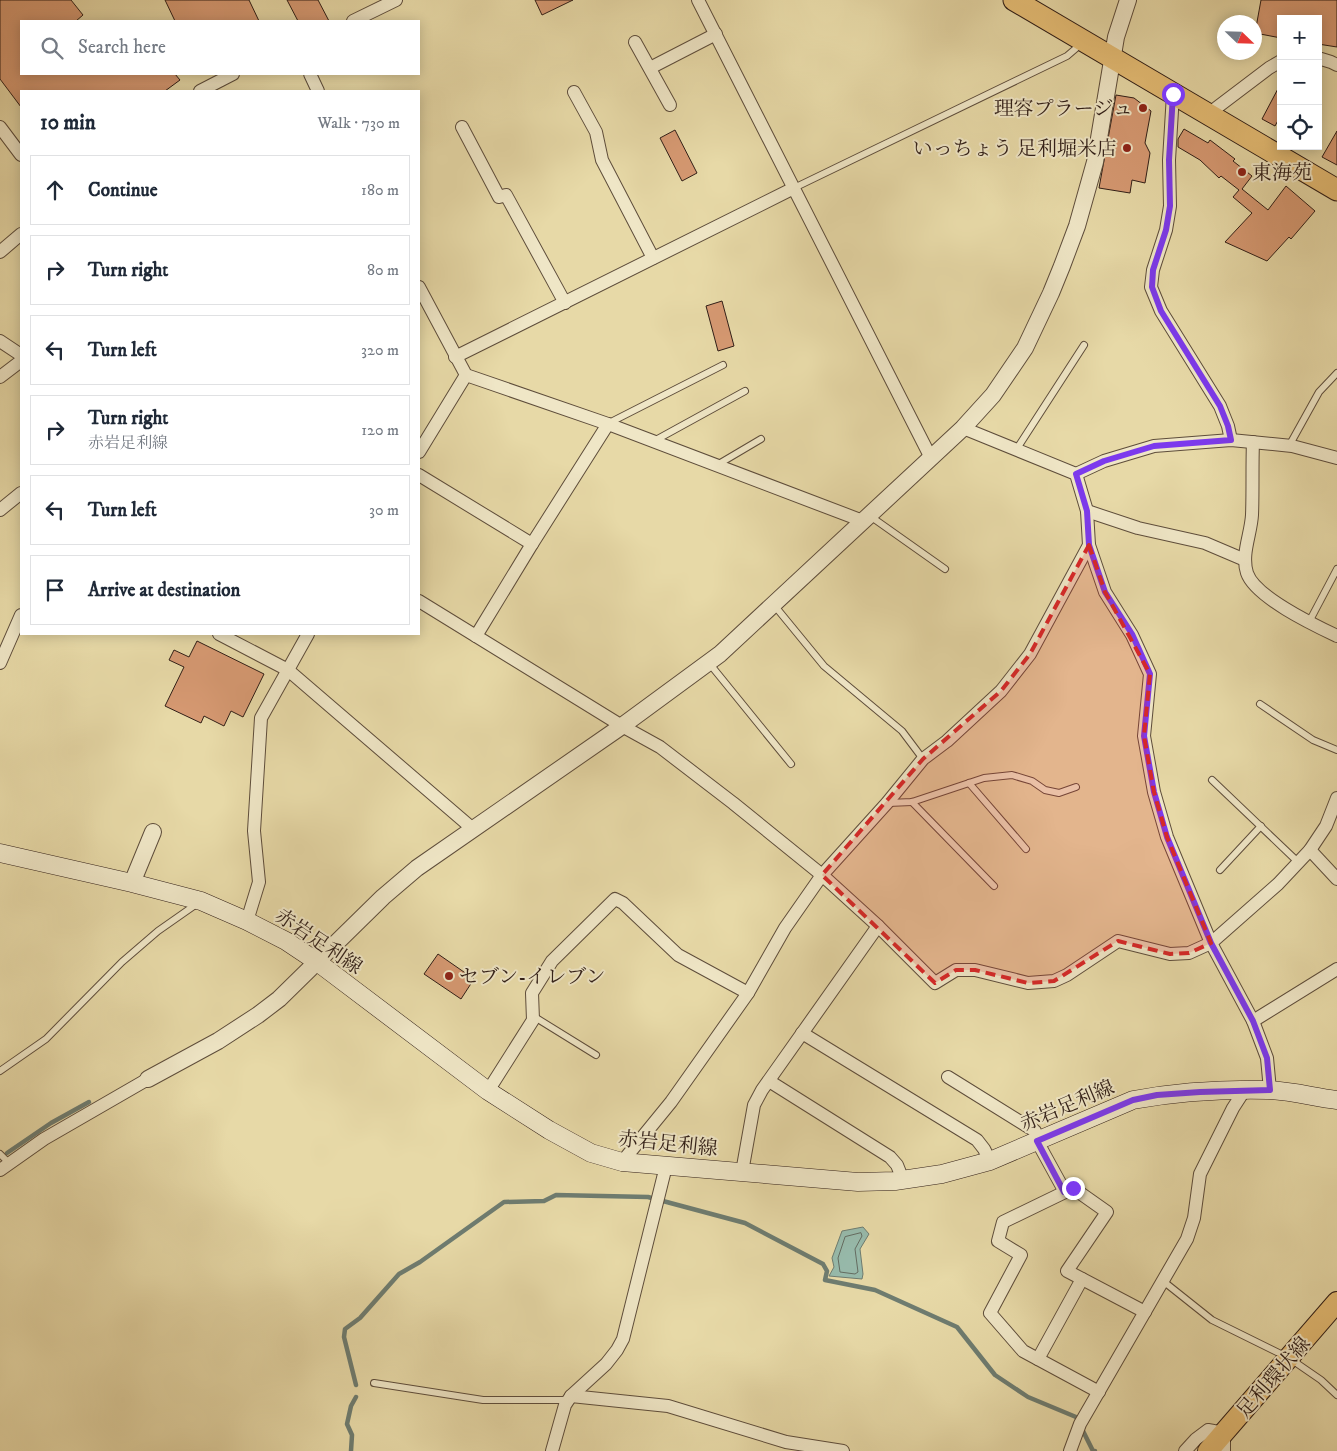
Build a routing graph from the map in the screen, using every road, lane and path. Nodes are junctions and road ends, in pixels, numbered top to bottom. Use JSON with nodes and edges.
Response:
{"nodes":[{"id":1,"x":396,"y":0,"type":"edge"},
{"id":2,"x":698,"y":0,"type":"edge"},
{"id":3,"x":1014,"y":0,"type":"edge"},
{"id":4,"x":1128,"y":0,"type":"edge"},
{"id":5,"x":355,"y":20,"type":"edge"},
{"id":6,"x":716,"y":34,"type":"junction"},
{"id":7,"x":1084,"y":41,"type":"junction"},
{"id":8,"x":635,"y":42,"type":"dead end"},
{"id":9,"x":1113,"y":58,"type":"junction"},
{"id":10,"x":1322,"y":59,"type":"edge"},
{"id":11,"x":1277,"y":63,"type":"edge"},
{"id":12,"x":1337,"y":65,"type":"edge"},
{"id":13,"x":650,"y":68,"type":"junction"},
{"id":14,"x":231,"y":75,"type":"edge"},
{"id":15,"x":310,"y":75,"type":"edge"},
{"id":16,"x":202,"y":90,"type":"edge"},
{"id":17,"x":316,"y":90,"type":"edge"},
{"id":18,"x":574,"y":90,"type":"dead end"},
{"id":19,"x":1173,"y":94,"type":"junction"},
{"id":20,"x":670,"y":105,"type":"dead end"},
{"id":21,"x":1207,"y":115,"type":"junction"},
{"id":22,"x":0,"y":127,"type":"edge"},
{"id":23,"x":462,"y":127,"type":"dead end"},
{"id":24,"x":20,"y":154,"type":"edge"},
{"id":25,"x":794,"y":188,"type":"junction"},
{"id":26,"x":1337,"y":190,"type":"edge"},
{"id":27,"x":20,"y":235,"type":"edge"},
{"id":28,"x":0,"y":252,"type":"edge"},
{"id":29,"x":654,"y":258,"type":"junction"},
{"id":30,"x":420,"y":288,"type":"edge"},
{"id":31,"x":565,"y":302,"type":"junction"},
{"id":32,"x":0,"y":342,"type":"edge"},
{"id":33,"x":1084,"y":345,"type":"dead end"},
{"id":34,"x":20,"y":354,"type":"edge"},
{"id":35,"x":456,"y":357,"type":"junction"},
{"id":36,"x":20,"y":362,"type":"edge"},
{"id":37,"x":723,"y":365,"type":"dead end"},
{"id":38,"x":1337,"y":373,"type":"edge"},
{"id":39,"x":466,"y":375,"type":"junction"},
{"id":40,"x":0,"y":377,"type":"edge"},
{"id":41,"x":746,"y":391,"type":"dead end"},
{"id":42,"x":608,"y":424,"type":"junction"},
{"id":43,"x":963,"y":428,"type":"junction"},
{"id":44,"x":761,"y":439,"type":"dead end"},
{"id":45,"x":1231,"y":440,"type":"junction"},
{"id":46,"x":653,"y":441,"type":"junction"},
{"id":47,"x":1253,"y":442,"type":"junction"},
{"id":48,"x":1289,"y":446,"type":"junction"},
{"id":49,"x":420,"y":450,"type":"edge"},
{"id":50,"x":1016,"y":450,"type":"junction"},
{"id":51,"x":931,"y":458,"type":"junction"},
{"id":52,"x":1337,"y":458,"type":"edge"},
{"id":53,"x":716,"y":465,"type":"junction"},
{"id":54,"x":1076,"y":474,"type":"junction"},
{"id":55,"x":420,"y":476,"type":"edge"},
{"id":56,"x":20,"y":494,"type":"edge"},
{"id":57,"x":0,"y":510,"type":"edge"},
{"id":58,"x":1087,"y":511,"type":"junction"},
{"id":59,"x":866,"y":518,"type":"junction"},
{"id":60,"x":532,"y":544,"type":"junction"},
{"id":61,"x":1089,"y":545,"type":"junction"},
{"id":62,"x":1245,"y":560,"type":"junction"},
{"id":63,"x":1337,"y":568,"type":"edge"},
{"id":64,"x":945,"y":569,"type":"dead end"},
{"id":65,"x":420,"y":602,"type":"edge"},
{"id":66,"x":774,"y":605,"type":"junction"},
{"id":67,"x":20,"y":617,"type":"edge"},
{"id":68,"x":1309,"y":622,"type":"junction"},
{"id":69,"x":221,"y":635,"type":"edge"},
{"id":70,"x":307,"y":635,"type":"edge"},
{"id":71,"x":476,"y":636,"type":"junction"},
{"id":72,"x":1337,"y":636,"type":"edge"},
{"id":73,"x":708,"y":662,"type":"junction"},
{"id":74,"x":0,"y":664,"type":"edge"},
{"id":75,"x":288,"y":670,"type":"junction"},
{"id":76,"x":1260,"y":704,"type":"dead end"},
{"id":77,"x":622,"y":726,"type":"junction"},
{"id":78,"x":1337,"y":750,"type":"edge"},
{"id":79,"x":923,"y":759,"type":"junction"},
{"id":80,"x":791,"y":764,"type":"dead end"},
{"id":81,"x":1212,"y":780,"type":"dead end"},
{"id":82,"x":969,"y":783,"type":"junction"},
{"id":83,"x":1076,"y":787,"type":"dead end"},
{"id":84,"x":1337,"y":798,"type":"edge"},
{"id":85,"x":912,"y":802,"type":"junction"},
{"id":86,"x":887,"y":804,"type":"junction"},
{"id":87,"x":1261,"y":826,"type":"junction"},
{"id":88,"x":473,"y":829,"type":"junction"},
{"id":89,"x":153,"y":832,"type":"dead end"},
{"id":90,"x":1026,"y":849,"type":"dead end"},
{"id":91,"x":1310,"y":850,"type":"junction"},
{"id":92,"x":0,"y":853,"type":"edge"},
{"id":93,"x":1298,"y":862,"type":"junction"},
{"id":94,"x":1220,"y":870,"type":"dead end"},
{"id":95,"x":822,"y":875,"type":"junction"},
{"id":96,"x":1337,"y":879,"type":"edge"},
{"id":97,"x":132,"y":883,"type":"junction"},
{"id":98,"x":994,"y":886,"type":"dead end"},
{"id":99,"x":201,"y":901,"type":"junction"},
{"id":100,"x":247,"y":921,"type":"junction"},
{"id":101,"x":878,"y":926,"type":"junction"},
{"id":102,"x":1211,"y":943,"type":"junction"},
{"id":103,"x":316,"y":961,"type":"junction"},
{"id":104,"x":1337,"y":969,"type":"edge"},
{"id":105,"x":748,"y":993,"type":"junction"},
{"id":106,"x":533,"y":1016,"type":"junction"},
{"id":107,"x":1253,"y":1021,"type":"junction"},
{"id":108,"x":802,"y":1032,"type":"junction"},
{"id":109,"x":596,"y":1056,"type":"dead end"},
{"id":110,"x":0,"y":1071,"type":"edge"},
{"id":111,"x":948,"y":1077,"type":"dead end"},
{"id":112,"x":148,"y":1079,"type":"joint"},
{"id":113,"x":768,"y":1081,"type":"junction"},
{"id":114,"x":1270,"y":1090,"type":"junction"},
{"id":115,"x":488,"y":1091,"type":"junction"},
{"id":116,"x":1244,"y":1091,"type":"junction"},
{"id":117,"x":1337,"y":1100,"type":"edge"},
{"id":118,"x":1037,"y":1141,"type":"junction"},
{"id":119,"x":990,"y":1161,"type":"junction"},
{"id":120,"x":3,"y":1162,"type":"edge"},
{"id":121,"x":622,"y":1162,"type":"junction"},
{"id":122,"x":666,"y":1166,"type":"junction"},
{"id":123,"x":742,"y":1172,"type":"junction"},
{"id":124,"x":902,"y":1180,"type":"junction"},
{"id":125,"x":1064,"y":1192,"type":"junction"},
{"id":126,"x":1082,"y":1279,"type":"junction"},
{"id":127,"x":1164,"y":1281,"type":"junction"},
{"id":128,"x":1337,"y":1302,"type":"edge"},
{"id":129,"x":1145,"y":1312,"type":"junction"},
{"id":130,"x":1289,"y":1358,"type":"junction"},
{"id":131,"x":1038,"y":1359,"type":"junction"},
{"id":132,"x":374,"y":1383,"type":"dead end"},
{"id":133,"x":1099,"y":1392,"type":"junction"},
{"id":134,"x":1337,"y":1395,"type":"edge"},
{"id":135,"x":570,"y":1398,"type":"junction"},
{"id":136,"x":1224,"y":1442,"type":"edge"},
{"id":137,"x":552,"y":1451,"type":"edge"},
{"id":138,"x":843,"y":1451,"type":"edge"},
{"id":139,"x":1070,"y":1451,"type":"edge"},
{"id":140,"x":1185,"y":1451,"type":"edge"},
{"id":141,"x":1208,"y":1451,"type":"edge"}],
"edges":[{"from":1,"to":5,"type":"street"},
{"from":2,"to":6,"type":"street"},
{"from":3,"to":7,"type":"highway"},
{"from":4,"to":9,"type":"street"},
{"from":6,"to":13,"type":"street"},
{"from":6,"to":25,"type":"street"},
{"from":7,"to":9,"type":"highway"},
{"from":7,"to":25,"type":"lane"},
{"from":8,"to":13,"type":"street"},
{"from":9,"to":19,"type":"highway"},
{"from":9,"to":43,"type":"street"},
{"from":10,"to":12,"type":"street"},
{"from":11,"to":21,"type":"street"},
{"from":13,"to":20,"type":"street"},
{"from":14,"to":16,"type":"street"},
{"from":15,"to":17,"type":"street"},
{"from":18,"to":29,"type":"street"},
{"from":19,"to":21,"type":"highway"},
{"from":19,"to":45,"type":"street"},
{"from":21,"to":26,"type":"highway"},
{"from":22,"to":24,"type":"street"},
{"from":23,"to":31,"type":"street"},
{"from":25,"to":29,"type":"street"},
{"from":25,"to":51,"type":"street"},
{"from":27,"to":28,"type":"street"},
{"from":29,"to":31,"type":"street"},
{"from":30,"to":35,"type":"street"},
{"from":31,"to":35,"type":"street"},
{"from":32,"to":34,"type":"street"},
{"from":33,"to":50,"type":"lane"},
{"from":35,"to":39,"type":"street"},
{"from":36,"to":40,"type":"street"},
{"from":37,"to":42,"type":"lane"},
{"from":38,"to":48,"type":"lane"},
{"from":39,"to":42,"type":"street"},
{"from":39,"to":49,"type":"street"},
{"from":41,"to":46,"type":"lane"},
{"from":42,"to":46,"type":"street"},
{"from":42,"to":60,"type":"street"},
{"from":43,"to":50,"type":"street"},
{"from":43,"to":51,"type":"street"},
{"from":44,"to":53,"type":"lane"},
{"from":45,"to":47,"type":"street"},
{"from":45,"to":54,"type":"street"},
{"from":46,"to":53,"type":"street"},
{"from":47,"to":48,"type":"street"},
{"from":47,"to":62,"type":"street"},
{"from":48,"to":52,"type":"street"},
{"from":50,"to":54,"type":"street"},
{"from":51,"to":59,"type":"street"},
{"from":53,"to":59,"type":"street"},
{"from":54,"to":58,"type":"street"},
{"from":55,"to":60,"type":"street"},
{"from":56,"to":57,"type":"street"},
{"from":58,"to":61,"type":"street"},
{"from":58,"to":62,"type":"street"},
{"from":59,"to":64,"type":"lane"},
{"from":59,"to":66,"type":"street"},
{"from":60,"to":71,"type":"street"},
{"from":61,"to":79,"type":"street"},
{"from":61,"to":102,"type":"street"},
{"from":62,"to":68,"type":"street"},
{"from":63,"to":68,"type":"lane"},
{"from":65,"to":71,"type":"street"},
{"from":66,"to":73,"type":"street"},
{"from":66,"to":79,"type":"lane"},
{"from":67,"to":74,"type":"street"},
{"from":68,"to":72,"type":"street"},
{"from":69,"to":75,"type":"street"},
{"from":70,"to":75,"type":"street"},
{"from":71,"to":77,"type":"street"},
{"from":73,"to":77,"type":"street"},
{"from":73,"to":80,"type":"lane"},
{"from":75,"to":88,"type":"street"},
{"from":75,"to":100,"type":"street"},
{"from":76,"to":78,"type":"lane"},
{"from":77,"to":88,"type":"street"},
{"from":77,"to":95,"type":"street"},
{"from":79,"to":86,"type":"street"},
{"from":81,"to":87,"type":"lane"},
{"from":82,"to":83,"type":"lane"},
{"from":82,"to":85,"type":"lane"},
{"from":82,"to":90,"type":"lane"},
{"from":84,"to":91,"type":"street"},
{"from":85,"to":86,"type":"lane"},
{"from":85,"to":98,"type":"lane"},
{"from":86,"to":95,"type":"street"},
{"from":87,"to":93,"type":"lane"},
{"from":87,"to":94,"type":"lane"},
{"from":88,"to":103,"type":"street"},
{"from":89,"to":97,"type":"street"},
{"from":91,"to":93,"type":"street"},
{"from":91,"to":96,"type":"street"},
{"from":92,"to":97,"type":"main road","name":"赤岩足利線"},
{"from":93,"to":102,"type":"street"},
{"from":95,"to":101,"type":"street"},
{"from":95,"to":105,"type":"street"},
{"from":97,"to":99,"type":"main road","name":"赤岩足利線"},
{"from":99,"to":100,"type":"main road","name":"赤岩足利線"},
{"from":99,"to":110,"type":"lane"},
{"from":100,"to":103,"type":"main road","name":"赤岩足利線"},
{"from":101,"to":102,"type":"street"},
{"from":101,"to":108,"type":"street"},
{"from":102,"to":107,"type":"street"},
{"from":103,"to":112,"type":"street"},
{"from":103,"to":115,"type":"main road","name":"赤岩足利線"},
{"from":104,"to":107,"type":"street"},
{"from":105,"to":106,"type":"street"},
{"from":105,"to":121,"type":"street"},
{"from":106,"to":109,"type":"lane"},
{"from":106,"to":115,"type":"street"},
{"from":107,"to":114,"type":"street"},
{"from":108,"to":113,"type":"street"},
{"from":108,"to":119,"type":"street"},
{"from":111,"to":118,"type":"street"},
{"from":112,"to":120,"type":"street"},
{"from":113,"to":123,"type":"street"},
{"from":113,"to":124,"type":"street"},
{"from":114,"to":116,"type":"main road","name":"赤岩足利線"},
{"from":114,"to":117,"type":"main road","name":"赤岩足利線"},
{"from":115,"to":121,"type":"main road","name":"赤岩足利線"},
{"from":116,"to":118,"type":"main road","name":"赤岩足利線"},
{"from":116,"to":127,"type":"street"},
{"from":118,"to":119,"type":"main road","name":"赤岩足利線"},
{"from":118,"to":125,"type":"street"},
{"from":119,"to":124,"type":"main road","name":"赤岩足利線"},
{"from":121,"to":122,"type":"main road","name":"赤岩足利線"},
{"from":122,"to":123,"type":"main road","name":"赤岩足利線"},
{"from":122,"to":135,"type":"street"},
{"from":123,"to":124,"type":"main road","name":"赤岩足利線"},
{"from":125,"to":126,"type":"street"},
{"from":125,"to":131,"type":"street"},
{"from":126,"to":129,"type":"street"},
{"from":126,"to":131,"type":"street"},
{"from":127,"to":129,"type":"street"},
{"from":127,"to":130,"type":"lane"},
{"from":128,"to":130,"type":"main road","name":"足利環状線"},
{"from":129,"to":133,"type":"street"},
{"from":130,"to":134,"type":"lane"},
{"from":130,"to":136,"type":"main road","name":"足利環状線"},
{"from":131,"to":133,"type":"street"},
{"from":132,"to":135,"type":"lane"},
{"from":133,"to":139,"type":"street"},
{"from":135,"to":137,"type":"street"},
{"from":135,"to":138,"type":"street"},
{"from":136,"to":140,"type":"street"},
{"from":136,"to":141,"type":"main road","name":"足利環状線"}]}
